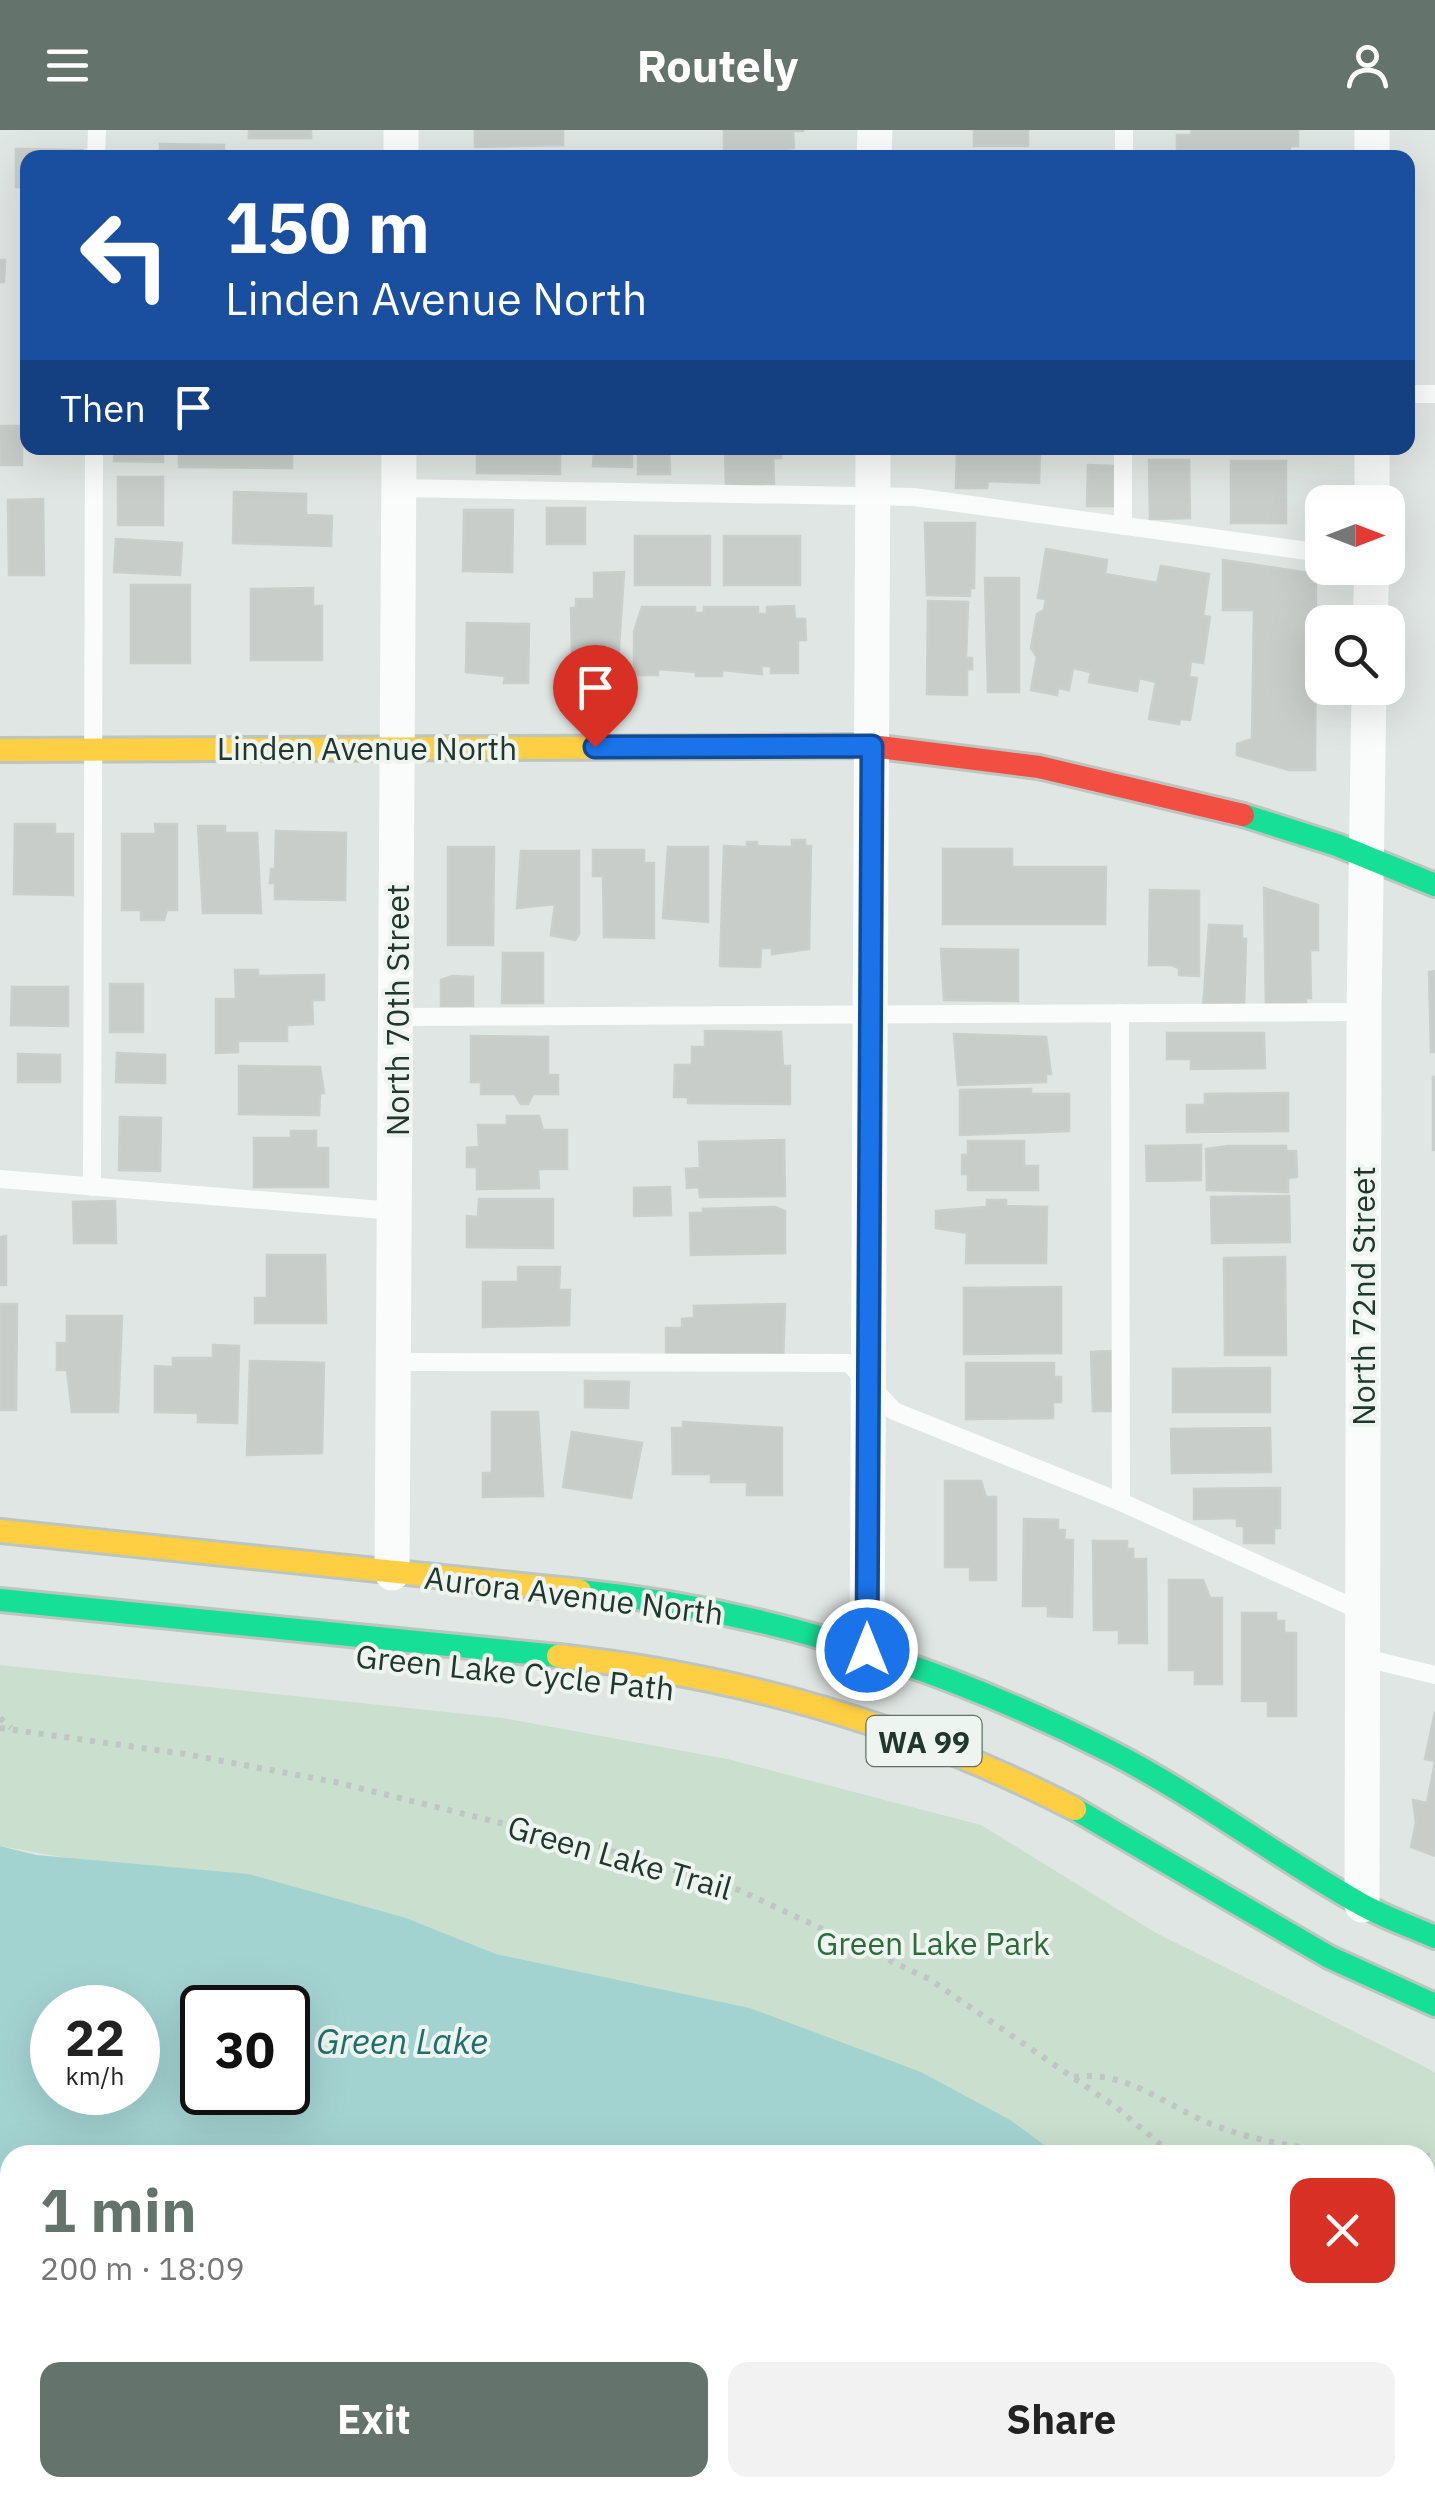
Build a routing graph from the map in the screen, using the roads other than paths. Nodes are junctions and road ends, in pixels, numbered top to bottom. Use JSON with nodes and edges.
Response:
{"nodes":[{"id":1,"x":94,"y":455,"type":"edge"},
{"id":2,"x":399,"y":455,"type":"edge"},
{"id":3,"x":873,"y":455,"type":"edge"},
{"id":4,"x":1124,"y":455,"type":"edge"},
{"id":5,"x":1372,"y":455,"type":"edge"},
{"id":6,"x":1372,"y":485,"type":"edge"},
{"id":7,"x":399,"y":488,"type":"junction"},
{"id":8,"x":873,"y":496,"type":"junction"},
{"id":9,"x":1123,"y":526,"type":"junction"},
{"id":10,"x":1305,"y":551,"type":"edge"},
{"id":11,"x":1369,"y":705,"type":"edge"},
{"id":12,"x":872,"y":746,"type":"junction"},
{"id":13,"x":398,"y":748,"type":"junction"},
{"id":14,"x":0,"y":750,"type":"edge"},
{"id":15,"x":92,"y":750,"type":"junction"},
{"id":16,"x":1366,"y":856,"type":"junction"},
{"id":17,"x":1435,"y":885,"type":"edge"},
{"id":18,"x":1364,"y":1012,"type":"junction"},
{"id":19,"x":1120,"y":1013,"type":"junction"},
{"id":20,"x":870,"y":1016,"type":"junction"},
{"id":21,"x":398,"y":1017,"type":"junction"},
{"id":22,"x":0,"y":1179,"type":"edge"},
{"id":23,"x":92,"y":1187,"type":"junction"},
{"id":24,"x":395,"y":1211,"type":"junction"},
{"id":25,"x":394,"y":1362,"type":"junction"},
{"id":26,"x":868,"y":1383,"type":"junction"},
{"id":27,"x":1121,"y":1502,"type":"junction"},
{"id":28,"x":0,"y":1531,"type":"edge"},
{"id":29,"x":392,"y":1572,"type":"junction"},
{"id":30,"x":0,"y":1600,"type":"edge"},
{"id":31,"x":1361,"y":1612,"type":"junction"},
{"id":32,"x":867,"y":1650,"type":"junction"},
{"id":33,"x":1361,"y":1656,"type":"junction"},
{"id":34,"x":1435,"y":1675,"type":"edge"},
{"id":35,"x":1362,"y":1905,"type":"junction"},
{"id":36,"x":1435,"y":1937,"type":"edge"},
{"id":37,"x":1435,"y":2005,"type":"edge"}],
"edges":[{"from":1,"to":15,"type":"lane"},
{"from":2,"to":7,"type":"street","name":"North 70th Street"},
{"from":3,"to":8,"type":"street"},
{"from":4,"to":9,"type":"lane"},
{"from":5,"to":6,"type":"street"},
{"from":7,"to":8,"type":"lane"},
{"from":7,"to":13,"type":"street","name":"North 70th Street"},
{"from":8,"to":9,"type":"lane"},
{"from":8,"to":12,"type":"street"},
{"from":9,"to":10,"type":"lane"},
{"from":11,"to":16,"type":"street","name":"North 72nd Street"},
{"from":12,"to":13,"type":"main road","name":"Linden Avenue North"},
{"from":12,"to":16,"type":"main road","name":"Linden Avenue North"},
{"from":12,"to":20,"type":"street"},
{"from":13,"to":15,"type":"main road","name":"Linden Avenue North"},
{"from":13,"to":21,"type":"street","name":"North 70th Street"},
{"from":14,"to":15,"type":"main road","name":"Linden Avenue North"},
{"from":15,"to":23,"type":"lane"},
{"from":16,"to":17,"type":"main road","name":"Linden Avenue North"},
{"from":16,"to":18,"type":"street","name":"North 72nd Street"},
{"from":18,"to":19,"type":"lane"},
{"from":18,"to":31,"type":"street","name":"North 72nd Street"},
{"from":19,"to":20,"type":"lane"},
{"from":19,"to":27,"type":"lane"},
{"from":20,"to":21,"type":"lane"},
{"from":20,"to":26,"type":"street"},
{"from":21,"to":24,"type":"street","name":"North 70th Street"},
{"from":22,"to":23,"type":"lane"},
{"from":23,"to":24,"type":"lane"},
{"from":24,"to":25,"type":"street","name":"North 70th Street"},
{"from":25,"to":26,"type":"lane"},
{"from":25,"to":29,"type":"street","name":"North 70th Street"},
{"from":26,"to":27,"type":"lane"},
{"from":26,"to":32,"type":"street"},
{"from":27,"to":31,"type":"lane"},
{"from":28,"to":29,"type":"main road","name":"Aurora Avenue North","number":"WA 99"},
{"from":29,"to":32,"type":"main road","name":"Aurora Avenue North","number":"WA 99"},
{"from":30,"to":37,"type":"main road","name":"Aurora Avenue North","number":"WA 99"},
{"from":31,"to":33,"type":"street","name":"North 72nd Street"},
{"from":32,"to":35,"type":"main road","name":"Aurora Avenue North","number":"WA 99"},
{"from":33,"to":34,"type":"lane"},
{"from":33,"to":35,"type":"street","name":"North 72nd Street"},
{"from":35,"to":36,"type":"main road","name":"Aurora Avenue North","number":"WA 99"}]}
